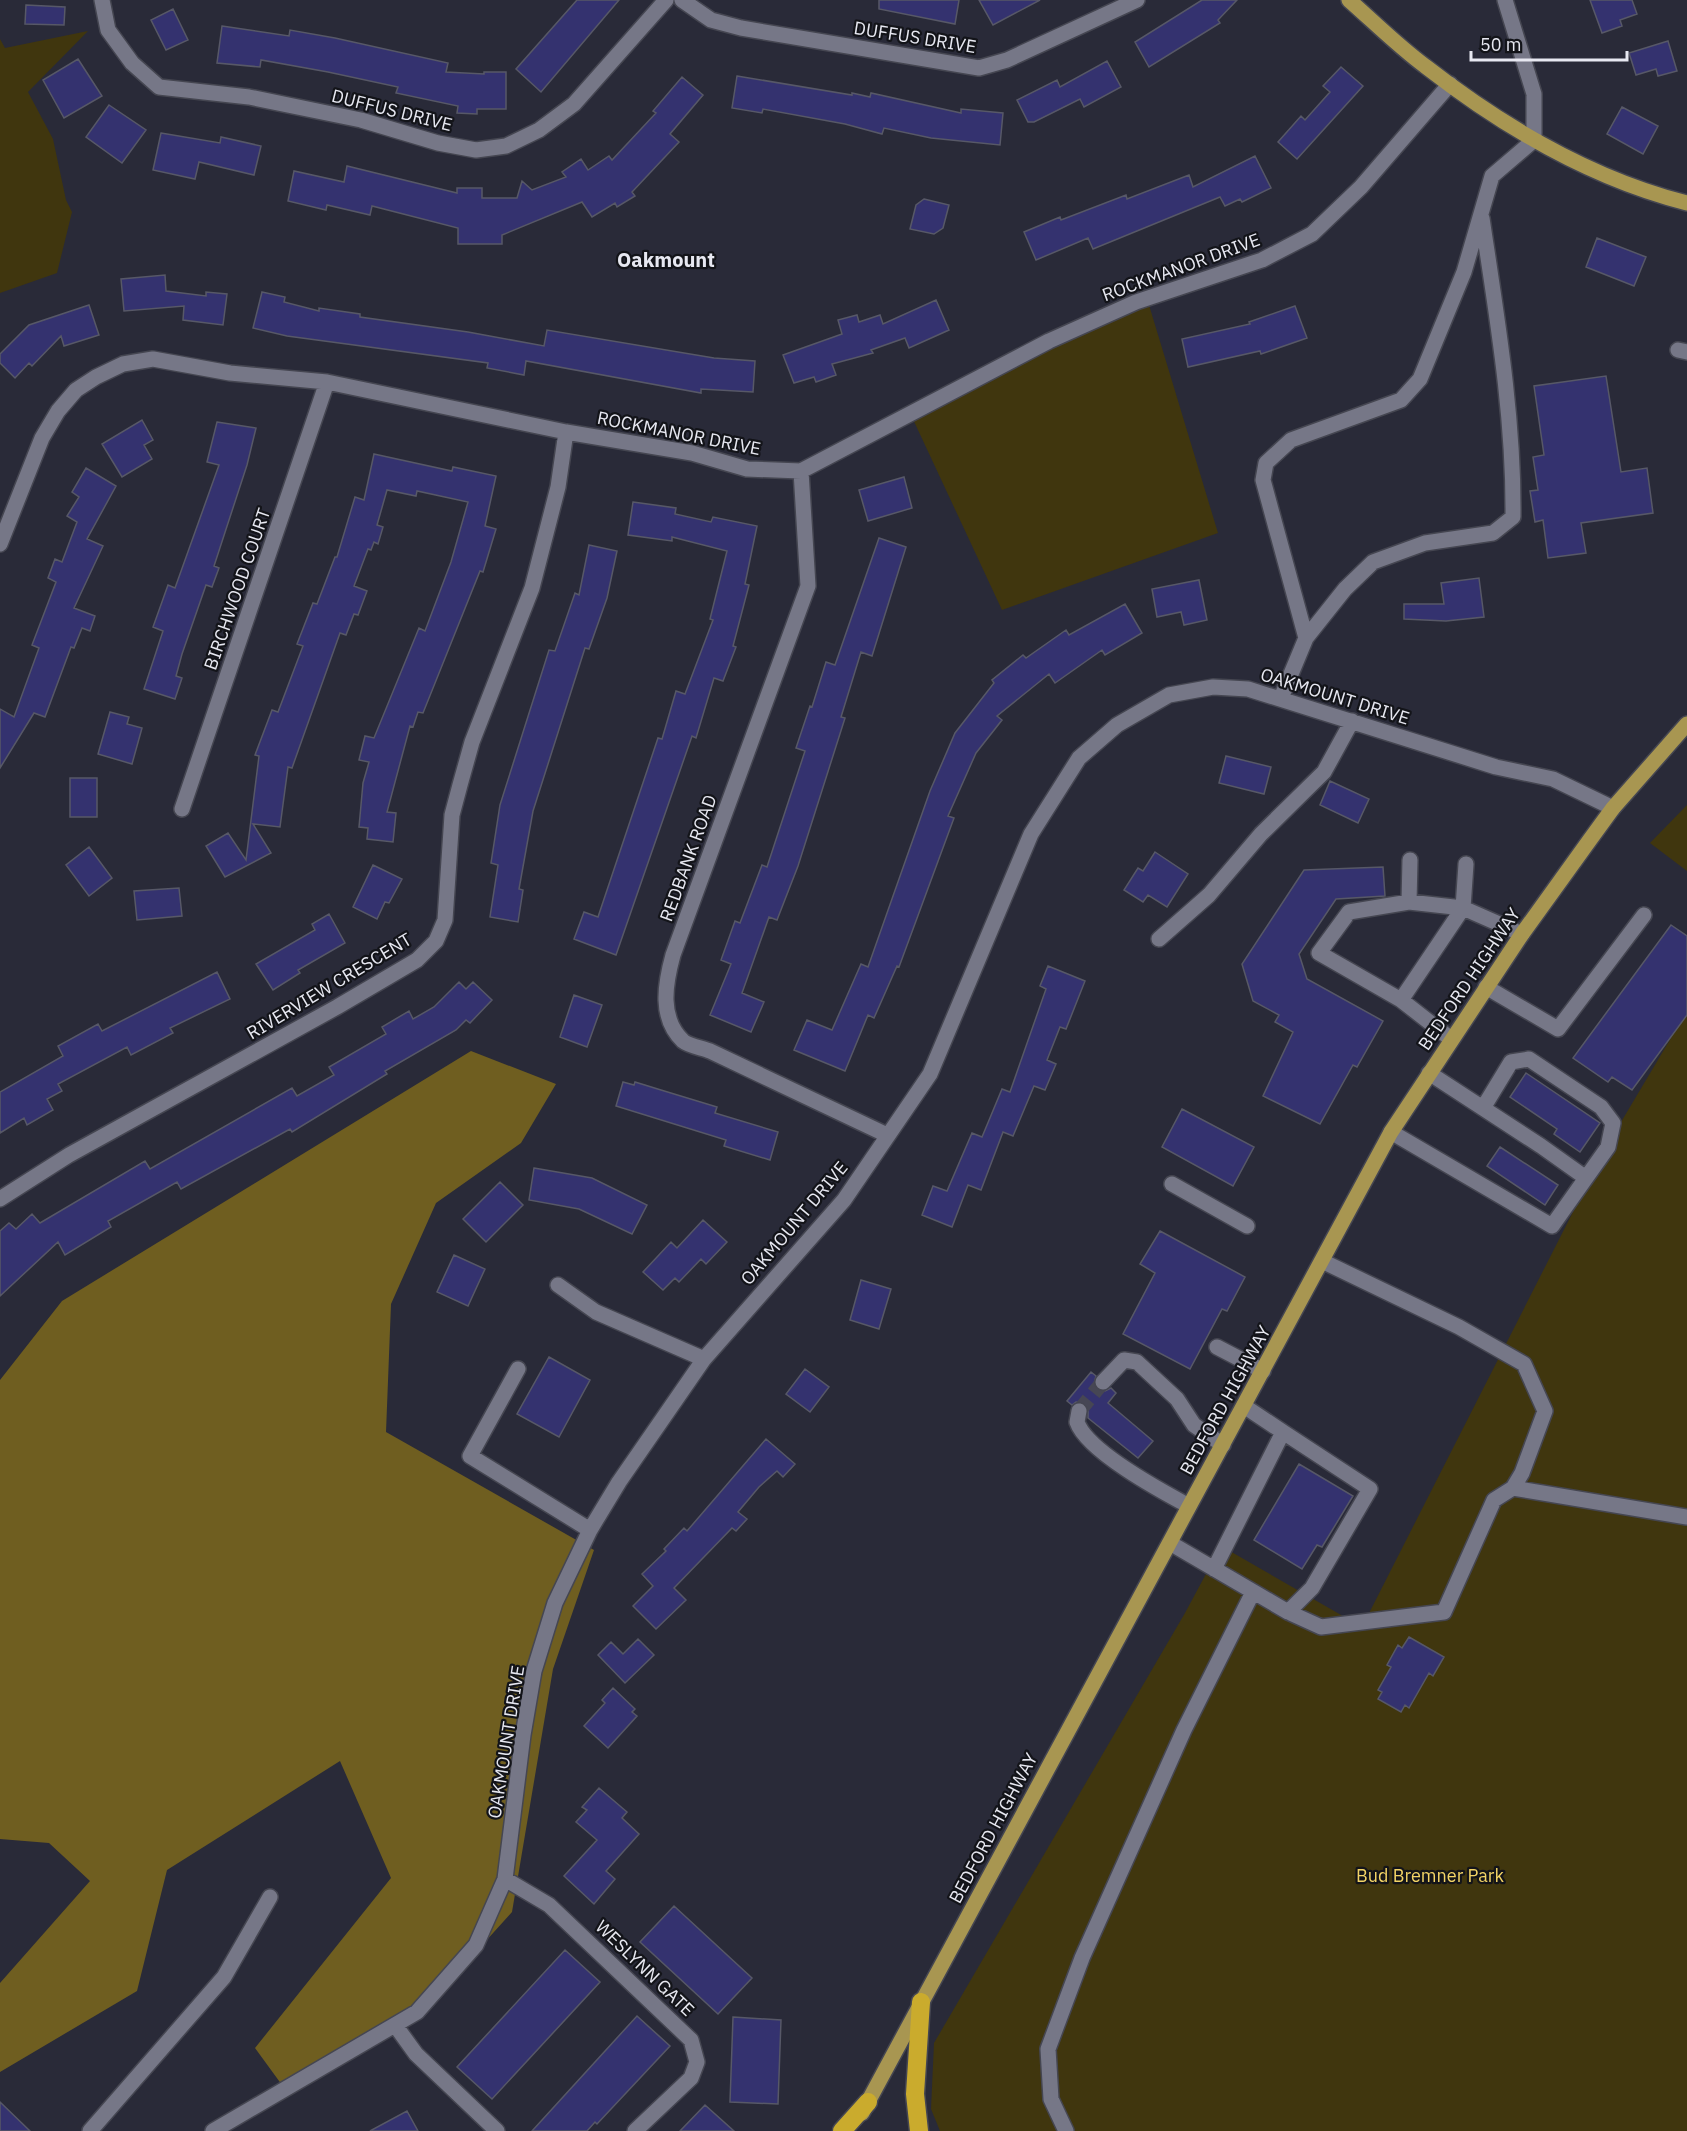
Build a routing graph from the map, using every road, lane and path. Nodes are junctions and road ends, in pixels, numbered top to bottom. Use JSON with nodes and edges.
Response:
{"nodes":[{"id":1,"x":102,"y":0,"type":"edge"},
{"id":2,"x":666,"y":0,"type":"edge"},
{"id":3,"x":682,"y":0,"type":"edge"},
{"id":4,"x":1137,"y":0,"type":"edge"},
{"id":5,"x":1349,"y":0,"type":"edge"},
{"id":6,"x":1505,"y":0,"type":"edge"},
{"id":7,"x":1450,"y":84,"type":"junction"},
{"id":8,"x":1534,"y":140,"type":"junction"},
{"id":9,"x":1687,"y":203,"type":"edge"},
{"id":10,"x":1481,"y":212,"type":"junction"},
{"id":11,"x":327,"y":381,"type":"junction"},
{"id":12,"x":566,"y":432,"type":"junction"},
{"id":13,"x":801,"y":471,"type":"junction"},
{"id":14,"x":0,"y":544,"type":"edge"},
{"id":15,"x":1306,"y":638,"type":"junction"},
{"id":16,"x":1281,"y":698,"type":"junction"},
{"id":17,"x":1352,"y":721,"type":"junction"},
{"id":18,"x":1687,"y":724,"type":"edge"},
{"id":19,"x":182,"y":808,"type":"dead end"},
{"id":20,"x":1613,"y":808,"type":"junction"},
{"id":21,"x":1410,"y":860,"type":"dead end"},
{"id":22,"x":1466,"y":864,"type":"dead end"},
{"id":23,"x":1409,"y":902,"type":"junction"},
{"id":24,"x":1464,"y":908,"type":"junction"},
{"id":25,"x":1644,"y":915,"type":"dead end"},
{"id":26,"x":1522,"y":934,"type":"junction"},
{"id":27,"x":1159,"y":939,"type":"dead end"},
{"id":28,"x":1486,"y":987,"type":"junction"},
{"id":29,"x":1401,"y":1000,"type":"junction"},
{"id":30,"x":1451,"y":1039,"type":"junction"},
{"id":31,"x":1429,"y":1074,"type":"junction"},
{"id":32,"x":1483,"y":1108,"type":"junction"},
{"id":33,"x":1391,"y":1132,"type":"junction"},
{"id":34,"x":887,"y":1135,"type":"junction"},
{"id":35,"x":1586,"y":1178,"type":"junction"},
{"id":36,"x":1172,"y":1184,"type":"dead end"},
{"id":37,"x":0,"y":1199,"type":"edge"},
{"id":38,"x":1246,"y":1226,"type":"dead end"},
{"id":39,"x":1322,"y":1262,"type":"junction"},
{"id":40,"x":558,"y":1285,"type":"dead end"},
{"id":41,"x":1217,"y":1347,"type":"dead end"},
{"id":42,"x":704,"y":1359,"type":"junction"},
{"id":43,"x":518,"y":1369,"type":"dead end"},
{"id":44,"x":1263,"y":1371,"type":"junction"},
{"id":45,"x":1103,"y":1382,"type":"tunnel mouth"},
{"id":46,"x":1244,"y":1406,"type":"junction"},
{"id":47,"x":1079,"y":1411,"type":"dead end"},
{"id":48,"x":1283,"y":1432,"type":"junction"},
{"id":49,"x":1223,"y":1445,"type":"junction"},
{"id":50,"x":1513,"y":1488,"type":"junction"},
{"id":51,"x":1189,"y":1506,"type":"junction"},
{"id":52,"x":1687,"y":1516,"type":"edge"},
{"id":53,"x":590,"y":1530,"type":"junction"},
{"id":54,"x":1170,"y":1543,"type":"junction"},
{"id":55,"x":1214,"y":1569,"type":"junction"},
{"id":56,"x":1253,"y":1592,"type":"junction"},
{"id":57,"x":1288,"y":1612,"type":"junction"},
{"id":58,"x":506,"y":1879,"type":"junction"},
{"id":59,"x":270,"y":1897,"type":"dead end"},
{"id":60,"x":921,"y":2002,"type":"junction"},
{"id":61,"x":395,"y":2025,"type":"junction"},
{"id":62,"x":868,"y":2102,"type":"junction"},
{"id":63,"x":90,"y":2131,"type":"edge"},
{"id":64,"x":213,"y":2131,"type":"edge"},
{"id":65,"x":496,"y":2131,"type":"edge"},
{"id":66,"x":635,"y":2131,"type":"edge"},
{"id":67,"x":842,"y":2131,"type":"edge"},
{"id":68,"x":852,"y":2131,"type":"edge"},
{"id":69,"x":919,"y":2131,"type":"edge"},
{"id":70,"x":1066,"y":2131,"type":"edge"}],
"edges":[{"from":1,"to":2,"type":"street","name":"DUFFUS DRIVE"},
{"from":3,"to":4,"type":"street","name":"DUFFUS DRIVE"},
{"from":5,"to":7,"type":"main road"},
{"from":6,"to":8,"type":"street"},
{"from":7,"to":8,"type":"main road"},
{"from":7,"to":13,"type":"street","name":"ROCKMANOR DRIVE"},
{"from":8,"to":9,"type":"main road"},
{"from":8,"to":10,"type":"street"},
{"from":10,"to":15,"type":"street"},
{"from":10,"to":15,"type":"street"},
{"from":11,"to":12,"type":"street","name":"ROCKMANOR DRIVE"},
{"from":11,"to":14,"type":"street","name":"ROCKMANOR DRIVE"},
{"from":11,"to":19,"type":"street","name":"BIRCHWOOD COURT"},
{"from":12,"to":13,"type":"street","name":"ROCKMANOR DRIVE"},
{"from":12,"to":37,"type":"street","name":"RIVERVIEW CRESCENT"},
{"from":13,"to":34,"type":"street","name":"REDBANK ROAD"},
{"from":15,"to":16,"type":"street"},
{"from":16,"to":17,"type":"street","name":"OAKMOUNT DRIVE"},
{"from":16,"to":34,"type":"street","name":"OAKMOUNT DRIVE"},
{"from":17,"to":20,"type":"street","name":"OAKMOUNT DRIVE"},
{"from":17,"to":27,"type":"street"},
{"from":18,"to":20,"type":"main road","name":"BEDFORD HIGHWAY"},
{"from":20,"to":26,"type":"main road","name":"BEDFORD HIGHWAY"},
{"from":21,"to":23,"type":"street"},
{"from":22,"to":24,"type":"street"},
{"from":23,"to":24,"type":"street"},
{"from":23,"to":29,"type":"street"},
{"from":24,"to":26,"type":"street"},
{"from":24,"to":29,"type":"street"},
{"from":25,"to":28,"type":"street"},
{"from":26,"to":28,"type":"main road","name":"BEDFORD HIGHWAY"},
{"from":28,"to":30,"type":"main road","name":"BEDFORD HIGHWAY"},
{"from":29,"to":30,"type":"street"},
{"from":30,"to":31,"type":"main road","name":"BEDFORD HIGHWAY"},
{"from":31,"to":32,"type":"street"},
{"from":31,"to":33,"type":"main road","name":"BEDFORD HIGHWAY"},
{"from":32,"to":35,"type":"street"},
{"from":32,"to":35,"type":"street"},
{"from":33,"to":35,"type":"street"},
{"from":33,"to":39,"type":"main road","name":"BEDFORD HIGHWAY"},
{"from":34,"to":42,"type":"street","name":"OAKMOUNT DRIVE"},
{"from":36,"to":38,"type":"street"},
{"from":39,"to":44,"type":"main road","name":"BEDFORD HIGHWAY"},
{"from":39,"to":50,"type":"street"},
{"from":40,"to":42,"type":"street"},
{"from":41,"to":44,"type":"street"},
{"from":42,"to":53,"type":"street","name":"OAKMOUNT DRIVE"},
{"from":43,"to":53,"type":"street"},
{"from":44,"to":46,"type":"main road","name":"BEDFORD HIGHWAY"},
{"from":45,"to":49,"type":"street"},
{"from":46,"to":48,"type":"street"},
{"from":46,"to":49,"type":"main road","name":"BEDFORD HIGHWAY"},
{"from":47,"to":51,"type":"street"},
{"from":48,"to":55,"type":"street"},
{"from":48,"to":57,"type":"street"},
{"from":49,"to":51,"type":"main road","name":"BEDFORD HIGHWAY"},
{"from":50,"to":52,"type":"street"},
{"from":50,"to":57,"type":"street"},
{"from":51,"to":54,"type":"main road","name":"BEDFORD HIGHWAY"},
{"from":53,"to":58,"type":"street","name":"OAKMOUNT DRIVE"},
{"from":54,"to":55,"type":"street"},
{"from":54,"to":60,"type":"main road","name":"BEDFORD HIGHWAY"},
{"from":55,"to":56,"type":"street"},
{"from":56,"to":57,"type":"street"},
{"from":56,"to":70,"type":"street"},
{"from":58,"to":61,"type":"street","name":"OAKMOUNT DRIVE"},
{"from":58,"to":66,"type":"street","name":"WESLYNN GATE"},
{"from":59,"to":63,"type":"street"},
{"from":60,"to":62,"type":"main road","name":"BEDFORD HIGHWAY"},
{"from":60,"to":69,"type":"highway"},
{"from":61,"to":64,"type":"street","name":"OAKMOUNT DRIVE"},
{"from":61,"to":65,"type":"street"},
{"from":62,"to":67,"type":"highway"},
{"from":62,"to":68,"type":"main road","name":"BEDFORD HIGHWAY"}]}
